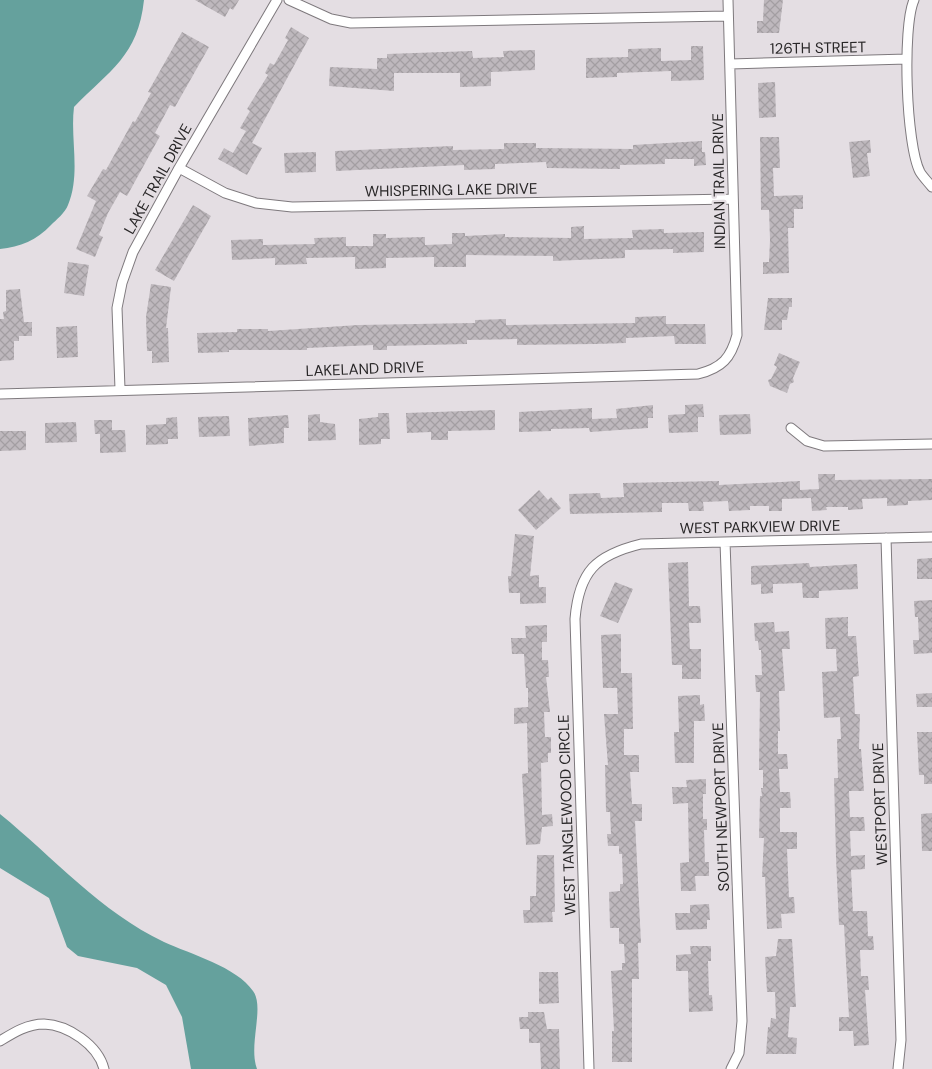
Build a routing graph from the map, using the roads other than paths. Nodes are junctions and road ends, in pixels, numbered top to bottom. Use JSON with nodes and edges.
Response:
{"nodes":[{"id":1,"x":277,"y":0,"type":"edge"},
{"id":2,"x":288,"y":0,"type":"edge"},
{"id":3,"x":728,"y":0,"type":"edge"},
{"id":4,"x":914,"y":0,"type":"edge"},
{"id":5,"x":728,"y":16,"type":"junction"},
{"id":6,"x":907,"y":59,"type":"junction"},
{"id":7,"x":730,"y":64,"type":"junction"},
{"id":8,"x":179,"y":168,"type":"junction"},
{"id":9,"x":932,"y":187,"type":"edge"},
{"id":10,"x":732,"y":198,"type":"junction"},
{"id":11,"x":726,"y":359,"type":"joint"},
{"id":12,"x":120,"y":389,"type":"junction"},
{"id":13,"x":0,"y":394,"type":"edge"},
{"id":14,"x":791,"y":428,"type":"dead end"},
{"id":15,"x":932,"y":444,"type":"edge"},
{"id":16,"x":932,"y":537,"type":"edge"},
{"id":17,"x":886,"y":538,"type":"junction"},
{"id":18,"x":725,"y":542,"type":"junction"},
{"id":19,"x":593,"y":565,"type":"joint"},
{"id":20,"x":0,"y":1041,"type":"edge"},
{"id":21,"x":104,"y":1069,"type":"edge"},
{"id":22,"x":589,"y":1069,"type":"edge"},
{"id":23,"x":731,"y":1069,"type":"edge"},
{"id":24,"x":898,"y":1069,"type":"edge"}],
"edges":[{"from":1,"to":8,"type":"street","name":"LAKE TRAIL DRIVE"},
{"from":2,"to":5,"type":"street"},
{"from":3,"to":5,"type":"street","name":"INDIAN TRAIL DRIVE"},
{"from":4,"to":6,"type":"street"},
{"from":5,"to":7,"type":"street","name":"INDIAN TRAIL DRIVE"},
{"from":6,"to":7,"type":"street","name":"126TH STREET"},
{"from":6,"to":9,"type":"street"},
{"from":7,"to":10,"type":"street","name":"INDIAN TRAIL DRIVE"},
{"from":8,"to":10,"type":"street","name":"WHISPERING LAKE DRIVE"},
{"from":8,"to":12,"type":"street","name":"LAKE TRAIL DRIVE"},
{"from":10,"to":11,"type":"street","name":"INDIAN TRAIL DRIVE"},
{"from":11,"to":12,"type":"street","name":"LAKELAND DRIVE"},
{"from":12,"to":13,"type":"street","name":"LAKELAND DRIVE"},
{"from":14,"to":15,"type":"street"},
{"from":16,"to":17,"type":"street","name":"WEST PARKVIEW DRIVE"},
{"from":17,"to":18,"type":"street","name":"WEST PARKVIEW DRIVE"},
{"from":17,"to":24,"type":"street","name":"WESTPORT DRIVE"},
{"from":18,"to":19,"type":"street","name":"WEST PARKVIEW DRIVE"},
{"from":18,"to":23,"type":"street","name":"SOUTH NEWPORT DRIVE"},
{"from":19,"to":22,"type":"street","name":"WEST TANGLEWOOD CIRCLE"},
{"from":20,"to":21,"type":"street"}]}
